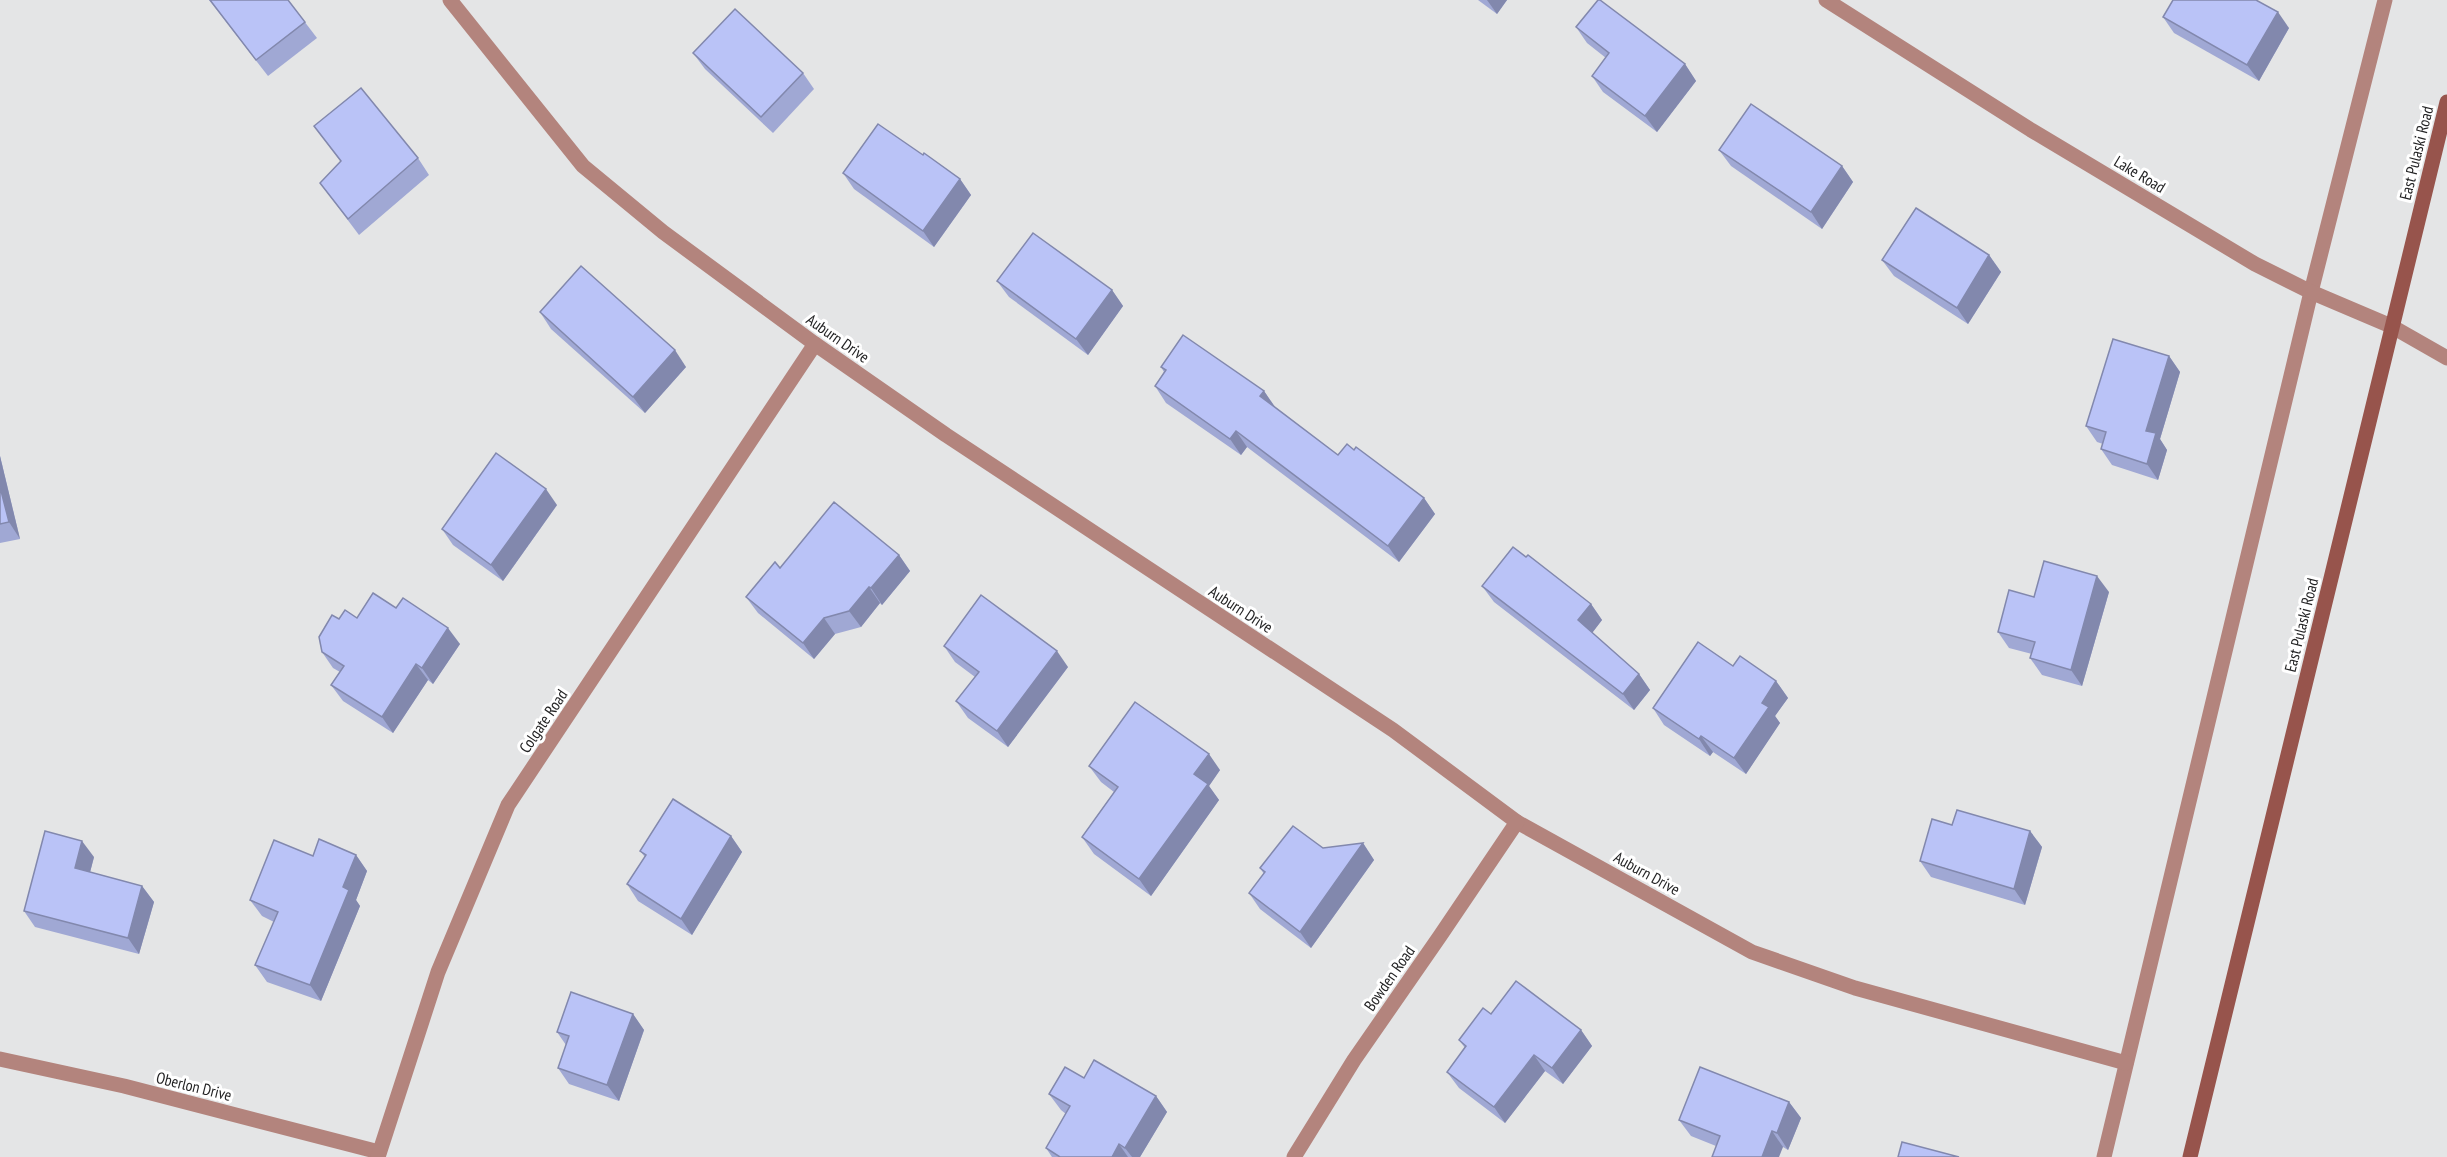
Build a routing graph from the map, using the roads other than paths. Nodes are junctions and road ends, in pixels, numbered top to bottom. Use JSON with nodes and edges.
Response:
{"nodes":[{"id":1,"x":450,"y":0,"type":"edge"},
{"id":2,"x":1826,"y":0,"type":"edge"},
{"id":3,"x":2385,"y":0,"type":"edge"},
{"id":4,"x":2447,"y":102,"type":"edge"},
{"id":5,"x":2311,"y":292,"type":"junction"},
{"id":6,"x":2391,"y":326,"type":"junction"},
{"id":7,"x":815,"y":344,"type":"junction"},
{"id":8,"x":2447,"y":358,"type":"edge"},
{"id":9,"x":1517,"y":822,"type":"junction"},
{"id":10,"x":0,"y":1059,"type":"edge"},
{"id":11,"x":2126,"y":1063,"type":"junction"},
{"id":12,"x":378,"y":1154,"type":"edge"},
{"id":13,"x":1294,"y":1157,"type":"edge"},
{"id":14,"x":2104,"y":1157,"type":"edge"},
{"id":15,"x":2190,"y":1157,"type":"edge"}],
"edges":[{"from":1,"to":7,"type":"street","name":"Auburn Drive"},
{"from":2,"to":5,"type":"street","name":"Lake Road"},
{"from":3,"to":5,"type":"street"},
{"from":4,"to":6,"type":"main road","name":"East Pulaski Road"},
{"from":5,"to":6,"type":"street","name":"Lake Road"},
{"from":5,"to":11,"type":"street"},
{"from":6,"to":8,"type":"street","name":"Lake Road"},
{"from":6,"to":15,"type":"main road","name":"East Pulaski Road"},
{"from":7,"to":9,"type":"street","name":"Auburn Drive"},
{"from":7,"to":12,"type":"street","name":"Colgate Road"},
{"from":9,"to":11,"type":"street","name":"Auburn Drive"},
{"from":9,"to":13,"type":"street","name":"Bowden Road"},
{"from":10,"to":12,"type":"street","name":"Oberlon Drive"},
{"from":11,"to":14,"type":"street"}]}
